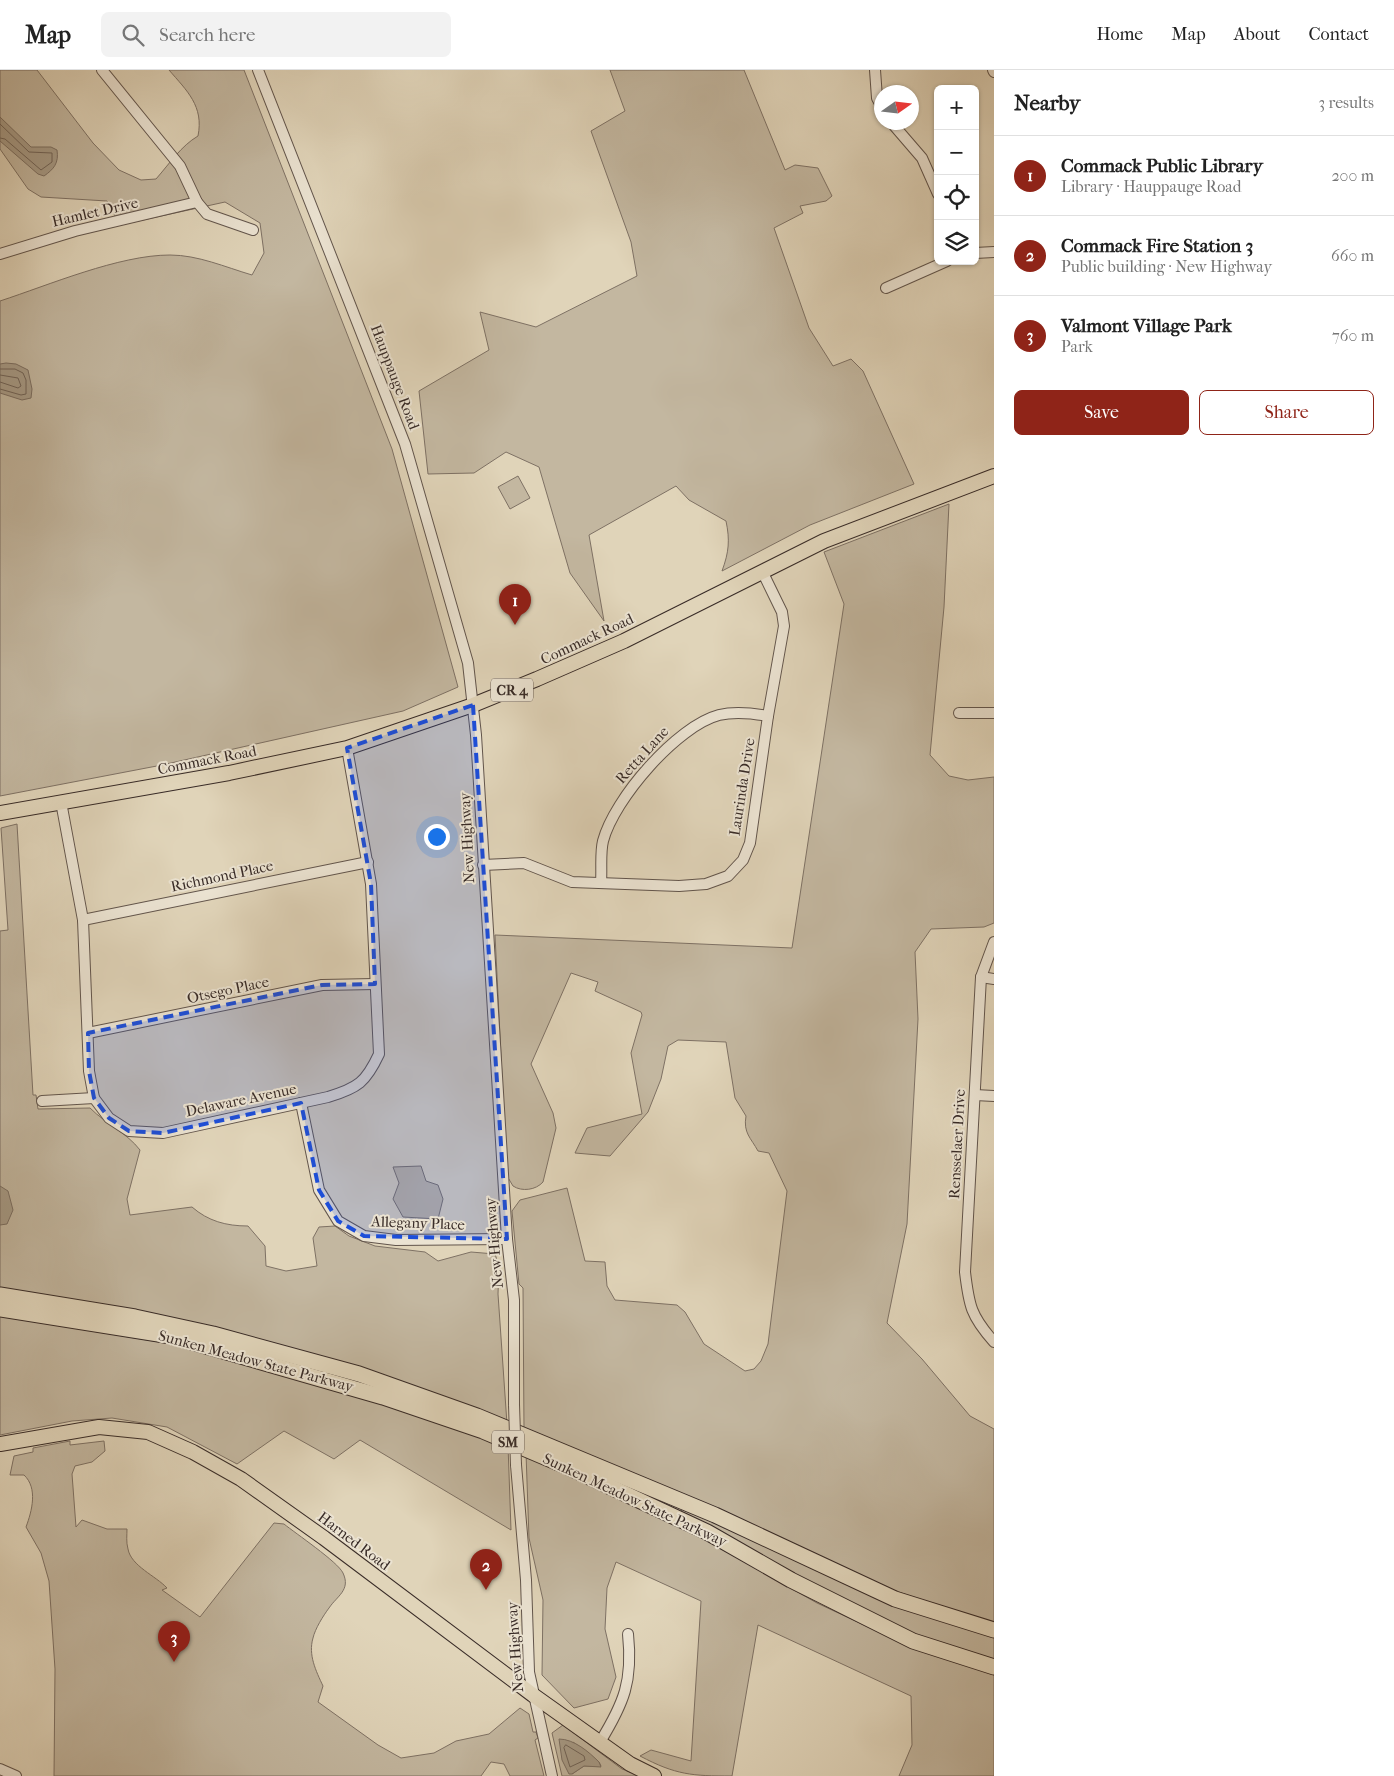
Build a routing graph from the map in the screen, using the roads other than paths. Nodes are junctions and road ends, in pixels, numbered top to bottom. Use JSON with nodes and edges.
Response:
{"nodes":[{"id":1,"x":102,"y":70,"type":"edge"},
{"id":2,"x":258,"y":70,"type":"edge"},
{"id":3,"x":875,"y":70,"type":"edge"},
{"id":4,"x":876,"y":85,"type":"edge"},
{"id":5,"x":898,"y":130,"type":"edge"},
{"id":6,"x":934,"y":185,"type":"edge"},
{"id":7,"x":198,"y":202,"type":"junction"},
{"id":8,"x":254,"y":230,"type":"dead end"},
{"id":9,"x":994,"y":252,"type":"edge"},
{"id":10,"x":0,"y":254,"type":"edge"},
{"id":11,"x":979,"y":254,"type":"edge"},
{"id":12,"x":938,"y":265,"type":"edge"},
{"id":13,"x":886,"y":288,"type":"dead end"},
{"id":14,"x":994,"y":476,"type":"edge"},
{"id":15,"x":762,"y":571,"type":"junction"},
{"id":16,"x":473,"y":705,"type":"junction"},
{"id":17,"x":959,"y":713,"type":"dead end"},
{"id":18,"x":994,"y":714,"type":"edge"},
{"id":19,"x":768,"y":716,"type":"junction"},
{"id":20,"x":346,"y":748,"type":"junction"},
{"id":21,"x":61,"y":802,"type":"junction"},
{"id":22,"x":0,"y":813,"type":"edge"},
{"id":23,"x":368,"y":862,"type":"junction"},
{"id":24,"x":483,"y":865,"type":"junction"},
{"id":25,"x":602,"y":883,"type":"junction"},
{"id":26,"x":82,"y":920,"type":"junction"},
{"id":27,"x":994,"y":942,"type":"edge"},
{"id":28,"x":981,"y":977,"type":"junction"},
{"id":29,"x":994,"y":979,"type":"edge"},
{"id":30,"x":375,"y":984,"type":"junction"},
{"id":31,"x":88,"y":1034,"type":"junction"},
{"id":32,"x":975,"y":1095,"type":"junction"},
{"id":33,"x":994,"y":1096,"type":"edge"},
{"id":34,"x":94,"y":1098,"type":"junction"},
{"id":35,"x":42,"y":1101,"type":"dead end"},
{"id":36,"x":301,"y":1103,"type":"junction"},
{"id":37,"x":507,"y":1239,"type":"junction"},
{"id":38,"x":0,"y":1295,"type":"edge"},
{"id":39,"x":0,"y":1309,"type":"edge"},
{"id":40,"x":994,"y":1342,"type":"edge"},
{"id":41,"x":0,"y":1444,"type":"edge"},
{"id":42,"x":994,"y":1630,"type":"edge"},
{"id":43,"x":628,"y":1634,"type":"dead end"},
{"id":44,"x":994,"y":1667,"type":"edge"},
{"id":45,"x":533,"y":1696,"type":"junction"},
{"id":46,"x":600,"y":1742,"type":"junction"},
{"id":47,"x":0,"y":1769,"type":"edge"},
{"id":48,"x":16,"y":1776,"type":"edge"},
{"id":49,"x":552,"y":1776,"type":"edge"},
{"id":50,"x":654,"y":1776,"type":"edge"}],
"edges":[{"from":1,"to":7,"type":"street"},
{"from":2,"to":16,"type":"street","name":"Hauppauge Road"},
{"from":3,"to":4,"type":"street"},
{"from":5,"to":6,"type":"street"},
{"from":7,"to":8,"type":"street"},
{"from":7,"to":10,"type":"street","name":"Hamlet Drive"},
{"from":9,"to":11,"type":"street"},
{"from":12,"to":13,"type":"street"},
{"from":14,"to":15,"type":"main road","name":"Commack Road","number":"CR 4"},
{"from":15,"to":16,"type":"main road","name":"Commack Road","number":"CR 4"},
{"from":15,"to":19,"type":"street","name":"Laurinda Drive"},
{"from":16,"to":20,"type":"main road","name":"Commack Road","number":"CR 4"},
{"from":16,"to":24,"type":"street","name":"New Highway"},
{"from":17,"to":18,"type":"street"},
{"from":19,"to":25,"type":"street","name":"Retta Lane"},
{"from":19,"to":25,"type":"street","name":"Laurinda Drive"},
{"from":20,"to":21,"type":"main road","name":"Commack Road","number":"CR 4"},
{"from":20,"to":23,"type":"street","name":"Delaware Avenue"},
{"from":21,"to":22,"type":"main road","name":"Commack Road","number":"CR 4"},
{"from":21,"to":26,"type":"street","name":"Delaware Avenue"},
{"from":23,"to":26,"type":"street","name":"Richmond Place"},
{"from":23,"to":30,"type":"street","name":"Delaware Avenue"},
{"from":24,"to":25,"type":"street","name":"Laurinda Drive"},
{"from":24,"to":37,"type":"street","name":"New Highway"},
{"from":26,"to":31,"type":"street","name":"Delaware Avenue"},
{"from":27,"to":28,"type":"street","name":"Rensselaer Drive"},
{"from":28,"to":29,"type":"street"},
{"from":28,"to":32,"type":"street","name":"Rensselaer Drive"},
{"from":30,"to":31,"type":"street","name":"Otsego Place"},
{"from":30,"to":36,"type":"street","name":"Delaware Avenue"},
{"from":31,"to":34,"type":"street","name":"Delaware Avenue"},
{"from":32,"to":33,"type":"street"},
{"from":32,"to":40,"type":"street","name":"Rensselaer Drive"},
{"from":34,"to":35,"type":"street"},
{"from":34,"to":36,"type":"street","name":"Delaware Avenue"},
{"from":36,"to":37,"type":"street","name":"Allegany Place"},
{"from":37,"to":45,"type":"street","name":"New Highway","bridge":true},
{"from":38,"to":42,"type":"highway","name":"Sunken Meadow State Parkway","number":"SM"},
{"from":39,"to":44,"type":"highway","name":"Sunken Meadow State Parkway","number":"SM"},
{"from":41,"to":45,"type":"main road","name":"Harned Road"},
{"from":43,"to":46,"type":"street"},
{"from":45,"to":46,"type":"main road","name":"Harned Road"},
{"from":45,"to":49,"type":"street","name":"New Highway"},
{"from":46,"to":50,"type":"main road","name":"Harned Road"},
{"from":47,"to":48,"type":"street"}]}
